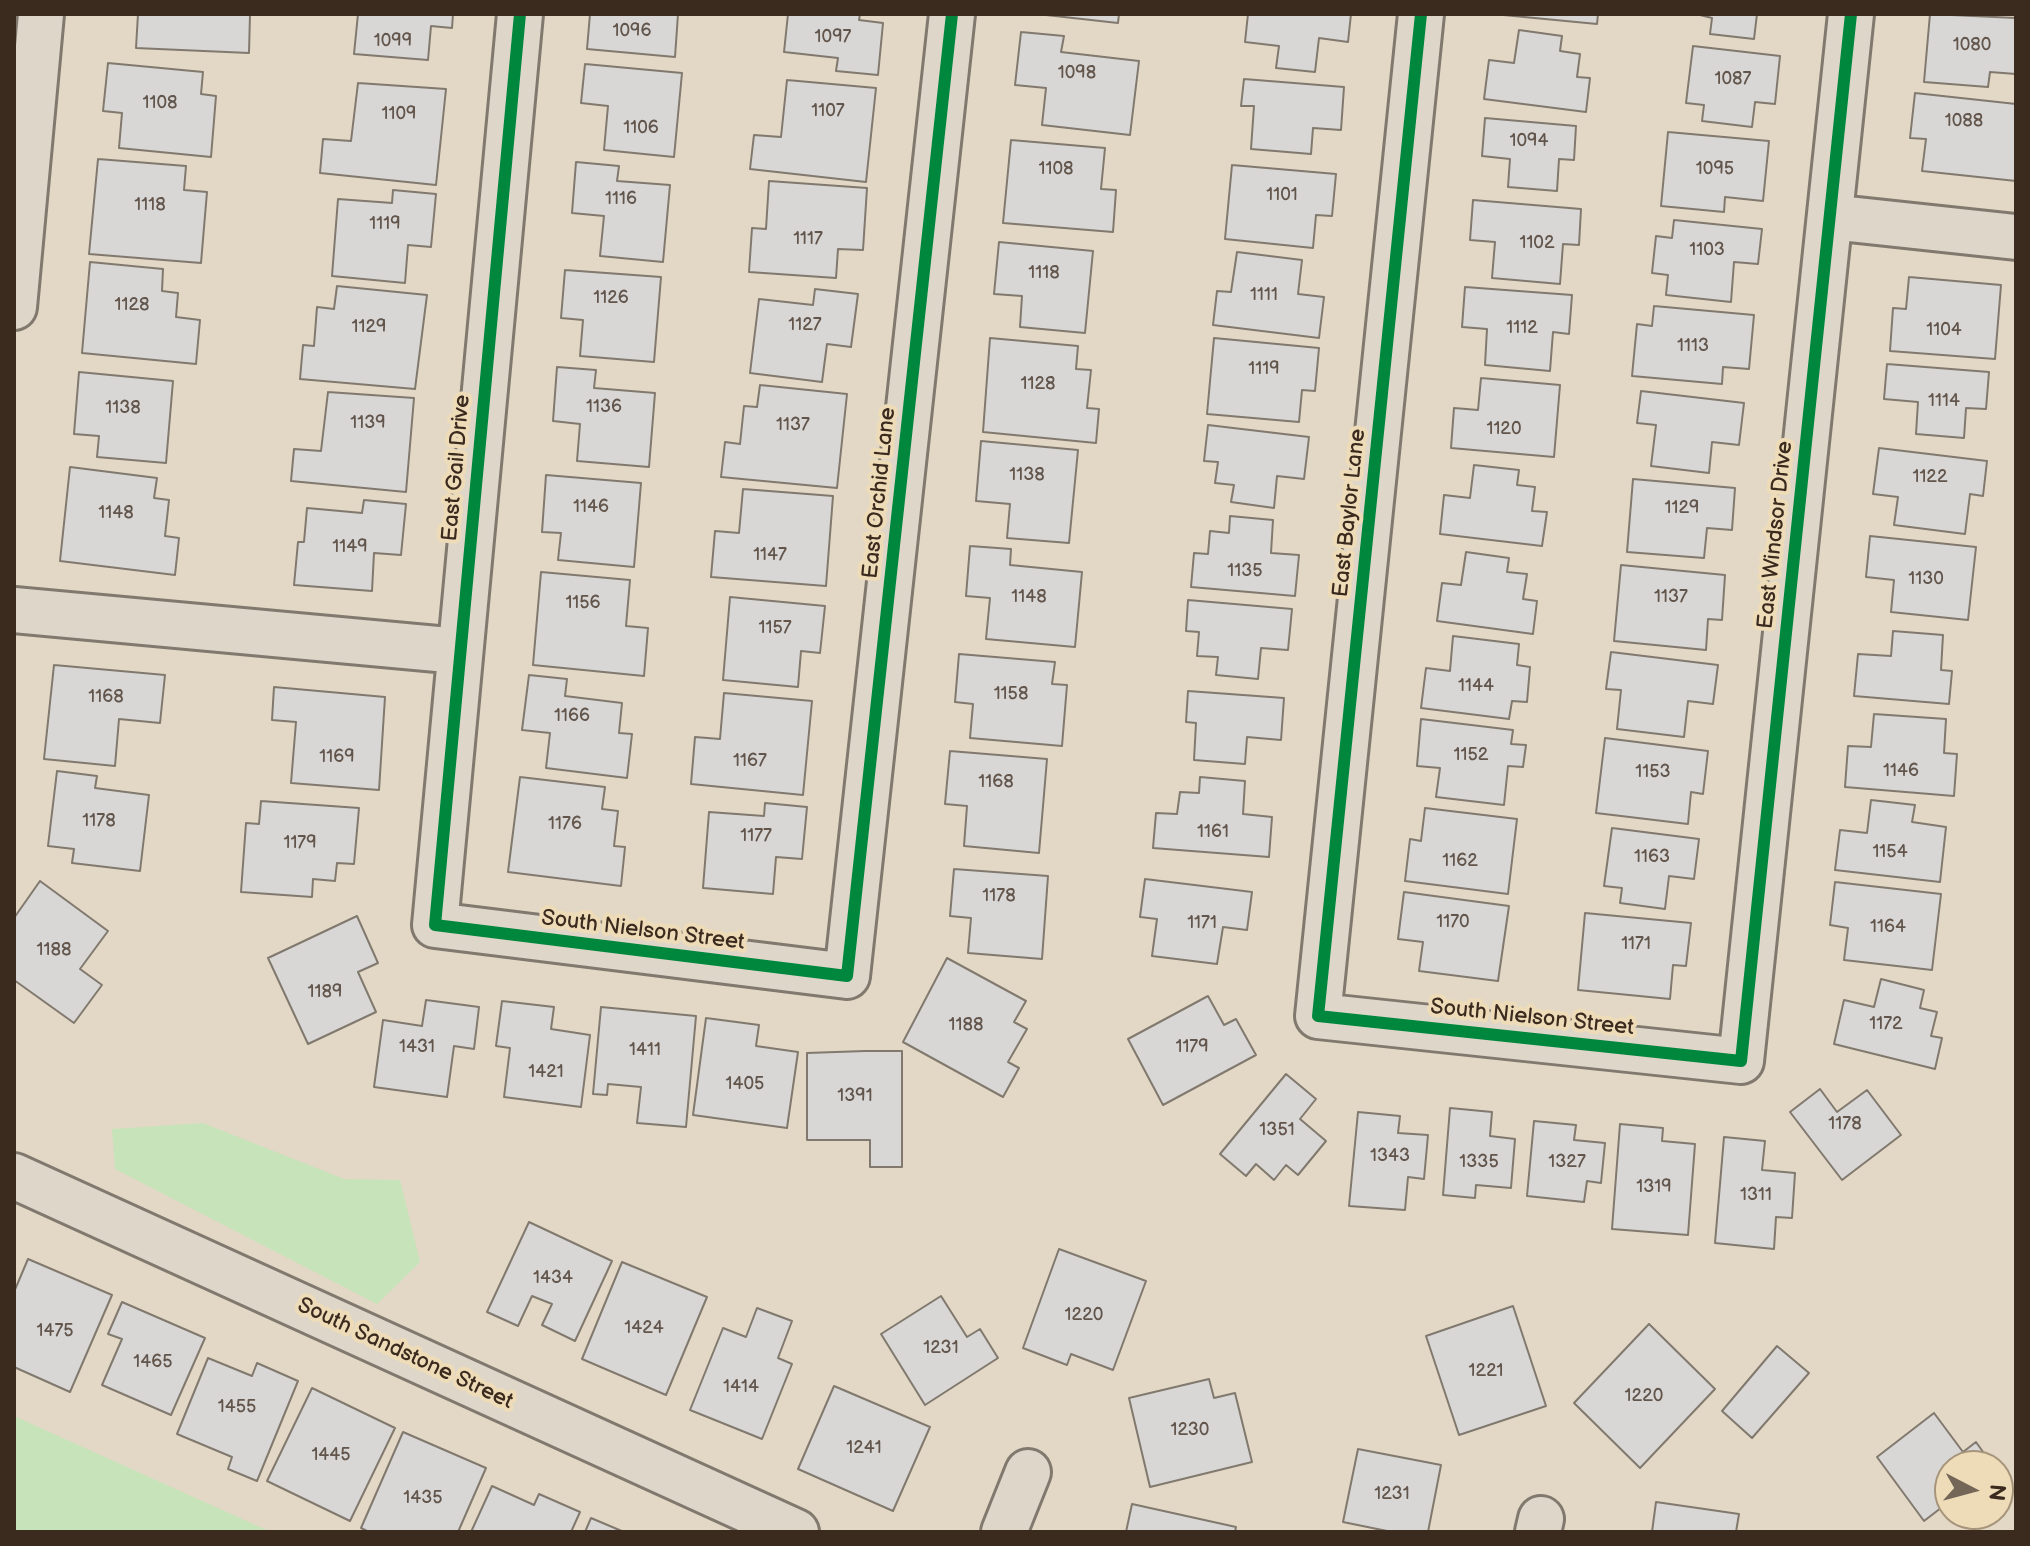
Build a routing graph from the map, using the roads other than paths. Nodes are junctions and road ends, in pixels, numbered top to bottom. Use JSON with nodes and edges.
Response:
{"nodes":[{"id":1,"x":41,"y":14,"type":"edge"},
{"id":2,"x":520,"y":14,"type":"edge"},
{"id":3,"x":952,"y":14,"type":"edge"},
{"id":4,"x":1421,"y":14,"type":"edge"},
{"id":5,"x":1851,"y":14,"type":"edge"},
{"id":6,"x":1830,"y":217,"type":"junction"},
{"id":7,"x":2016,"y":237,"type":"edge"},
{"id":8,"x":14,"y":307,"type":"edge"},
{"id":9,"x":14,"y":610,"type":"edge"},
{"id":10,"x":459,"y":651,"type":"junction"},
{"id":11,"x":435,"y":925,"type":"joint"},
{"id":12,"x":847,"y":976,"type":"joint"},
{"id":13,"x":1318,"y":1016,"type":"joint"},
{"id":14,"x":1741,"y":1061,"type":"joint"},
{"id":15,"x":14,"y":1176,"type":"edge"},
{"id":16,"x":1028,"y":1472,"type":"dead end"},
{"id":17,"x":796,"y":1532,"type":"edge"},
{"id":18,"x":1004,"y":1532,"type":"edge"}],
"edges":[{"from":1,"to":8,"type":"street"},
{"from":2,"to":10,"type":"street","name":"East Gail Drive"},
{"from":3,"to":12,"type":"street","name":"East Orchid Lane"},
{"from":4,"to":13,"type":"street","name":"East Baylor Lane"},
{"from":5,"to":6,"type":"street","name":"East Windsor Drive"},
{"from":6,"to":7,"type":"street"},
{"from":6,"to":14,"type":"street","name":"East Windsor Drive"},
{"from":9,"to":10,"type":"street"},
{"from":10,"to":11,"type":"street","name":"East Gail Drive"},
{"from":11,"to":12,"type":"street","name":"South Nielson Street"},
{"from":13,"to":14,"type":"street","name":"South Nielson Street"},
{"from":15,"to":17,"type":"street","name":"South Sandstone Street"},
{"from":16,"to":18,"type":"street"}]}
